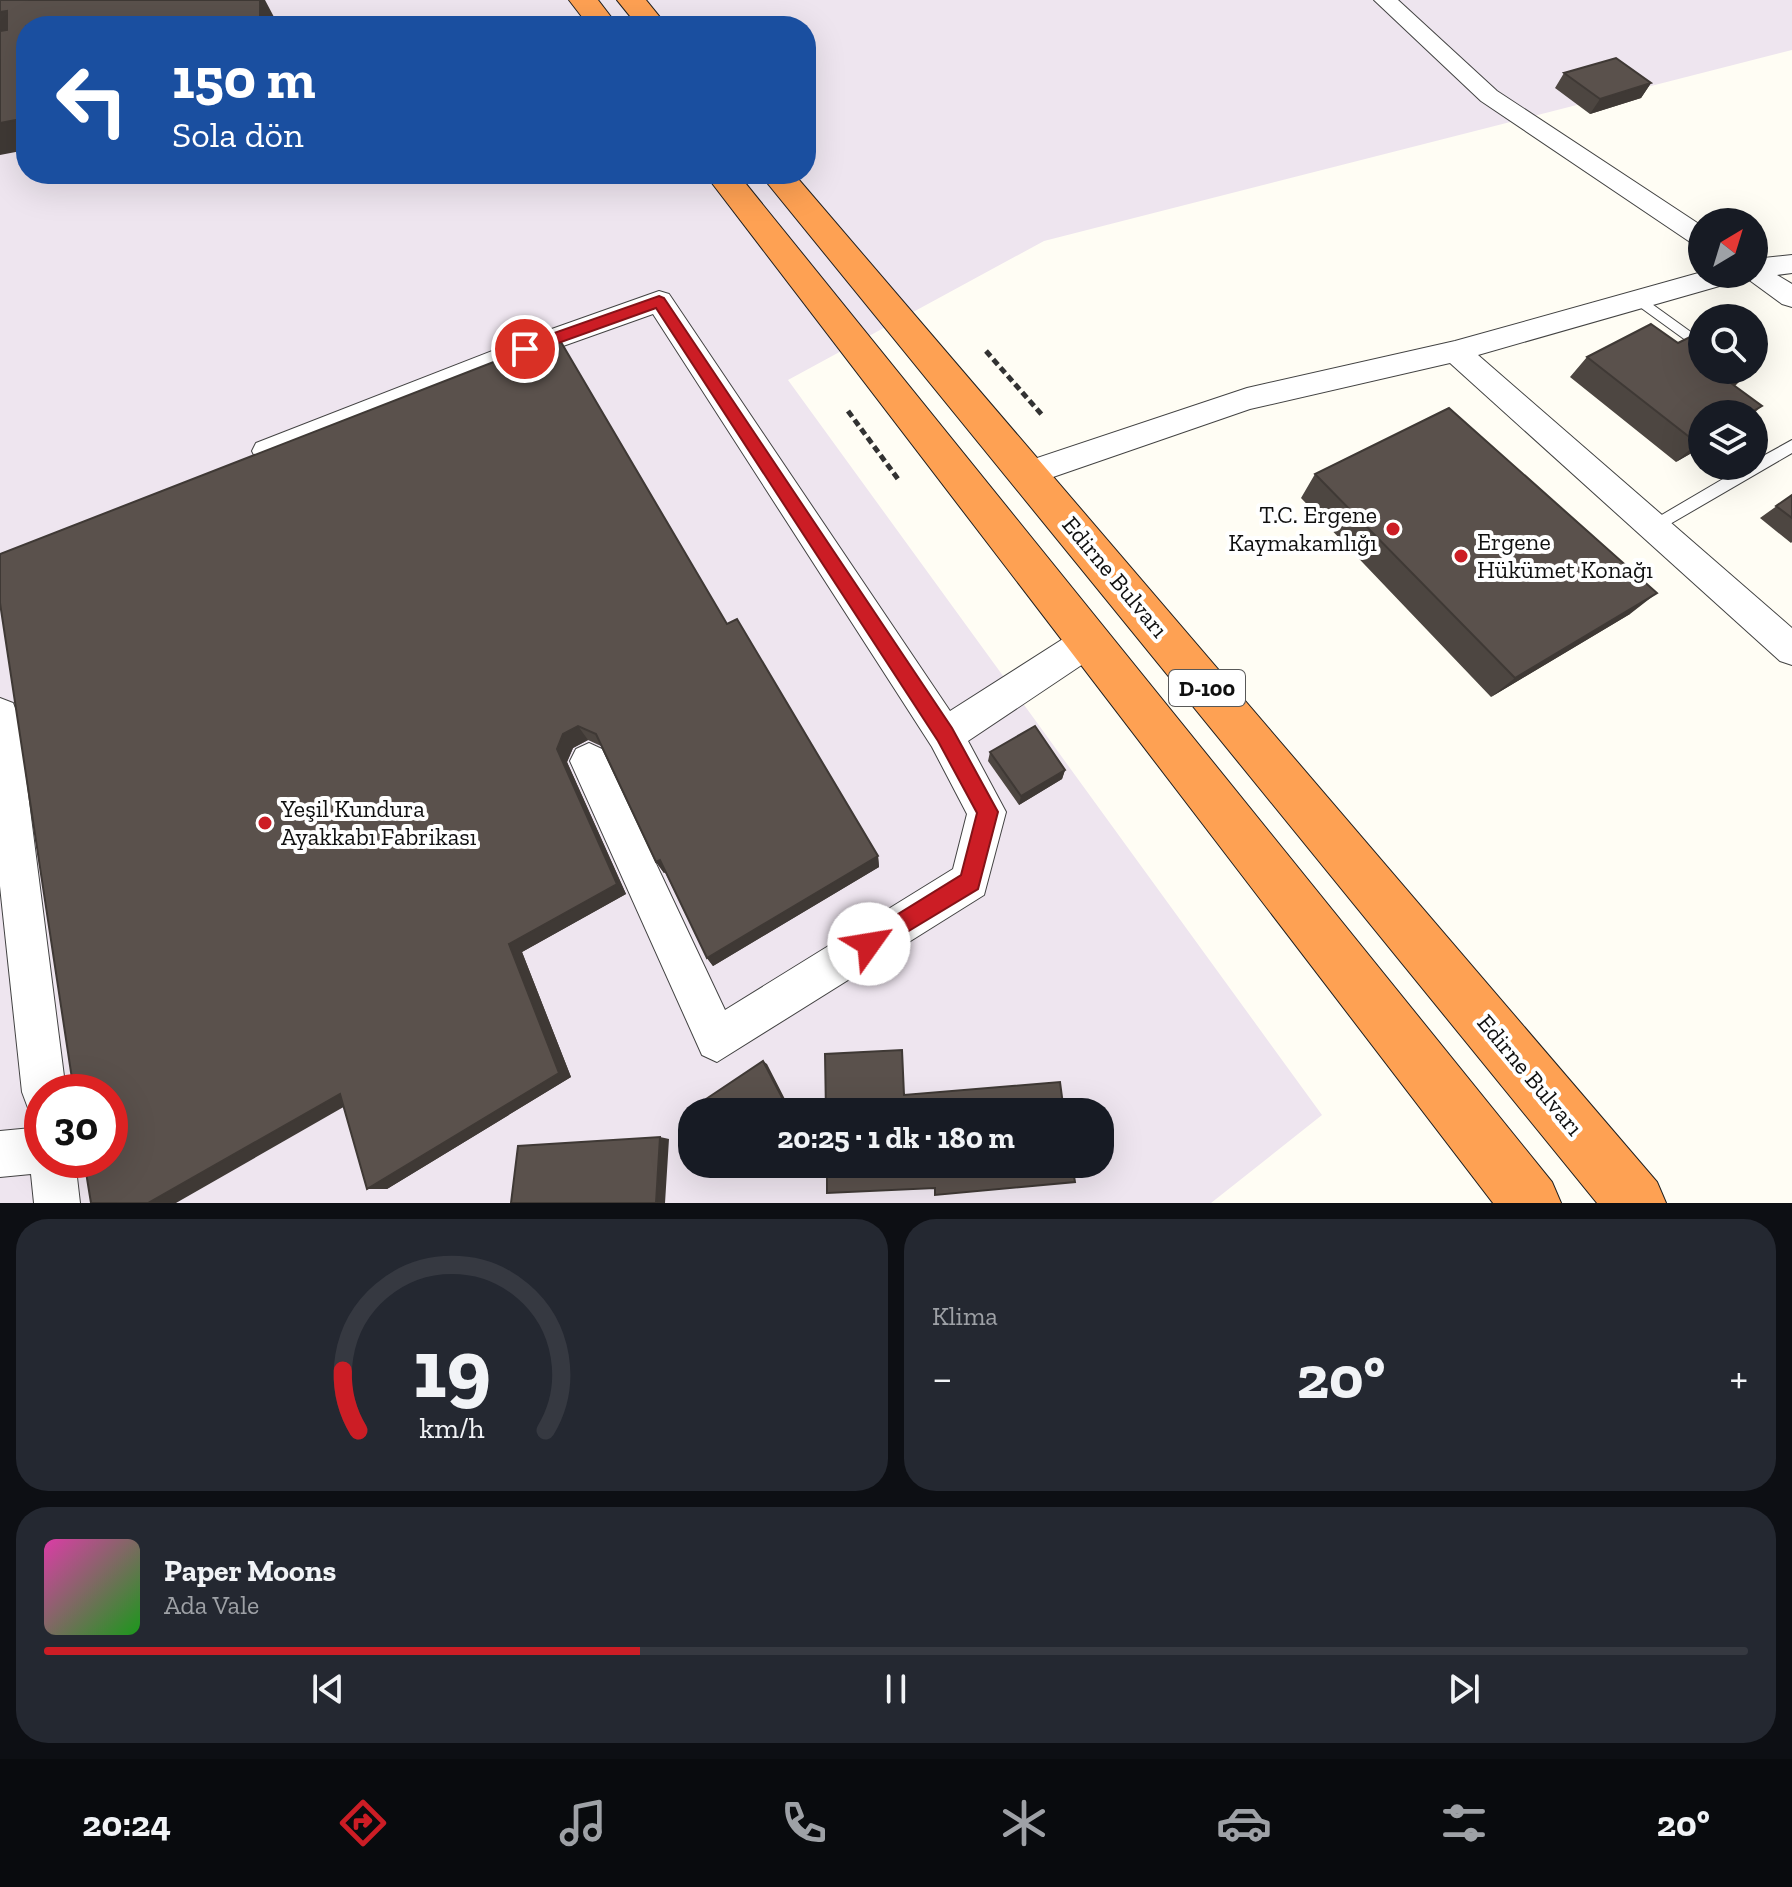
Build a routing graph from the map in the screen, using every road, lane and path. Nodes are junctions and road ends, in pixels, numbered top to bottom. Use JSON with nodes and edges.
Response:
{"nodes":[{"id":1,"x":583,"y":0,"type":"edge"},
{"id":2,"x":632,"y":0,"type":"edge"},
{"id":3,"x":640,"y":0,"type":"edge"},
{"id":4,"x":1385,"y":0,"type":"edge"},
{"id":5,"x":596,"y":16,"type":"edge"},
{"id":6,"x":645,"y":16,"type":"edge"},
{"id":7,"x":729,"y":184,"type":"edge"},
{"id":8,"x":784,"y":184,"type":"edge"},
{"id":9,"x":1688,"y":229,"type":"edge"},
{"id":10,"x":1792,"y":264,"type":"edge"},
{"id":11,"x":1768,"y":268,"type":"edge"},
{"id":12,"x":1768,"y":280,"type":"edge"},
{"id":13,"x":1688,"y":285,"type":"edge"},
{"id":14,"x":1792,"y":297,"type":"edge"},
{"id":15,"x":1638,"y":299,"type":"junction"},
{"id":16,"x":1688,"y":336,"type":"edge"},
{"id":17,"x":986,"y":351,"type":"dead end"},
{"id":18,"x":1455,"y":351,"type":"junction"},
{"id":19,"x":848,"y":411,"type":"dead end"},
{"id":20,"x":1042,"y":415,"type":"dead end"},
{"id":21,"x":1792,"y":446,"type":"edge"},
{"id":22,"x":243,"y":461,"type":"edge"},
{"id":23,"x":1027,"y":474,"type":"junction"},
{"id":24,"x":898,"y":479,"type":"dead end"},
{"id":25,"x":1653,"y":527,"type":"junction"},
{"id":26,"x":1089,"y":641,"type":"junction"},
{"id":27,"x":1792,"y":650,"type":"edge"},
{"id":28,"x":0,"y":715,"type":"edge"},
{"id":29,"x":945,"y":735,"type":"junction"},
{"id":30,"x":589,"y":761,"type":"edge"},
{"id":31,"x":42,"y":1074,"type":"edge"},
{"id":32,"x":24,"y":1152,"type":"edge"},
{"id":33,"x":0,"y":1154,"type":"edge"},
{"id":34,"x":54,"y":1178,"type":"edge"},
{"id":35,"x":57,"y":1203,"type":"edge"},
{"id":36,"x":1531,"y":1203,"type":"edge"},
{"id":37,"x":1636,"y":1203,"type":"edge"}],
"edges":[{"from":1,"to":5,"type":"highway"},
{"from":2,"to":3,"type":"street"},
{"from":2,"to":6,"type":"highway"},
{"from":4,"to":9,"type":"street"},
{"from":7,"to":26,"type":"highway","number":"D-100"},
{"from":8,"to":23,"type":"highway","name":"Edirne Bulvarı","number":"D-100"},
{"from":10,"to":11,"type":"street"},
{"from":12,"to":14,"type":"street"},
{"from":13,"to":15,"type":"street"},
{"from":15,"to":16,"type":"lane"},
{"from":15,"to":18,"type":"street"},
{"from":17,"to":20,"type":"path"},
{"from":18,"to":23,"type":"street"},
{"from":18,"to":25,"type":"street"},
{"from":19,"to":24,"type":"path"},
{"from":21,"to":25,"type":"lane"},
{"from":22,"to":29,"type":"street"},
{"from":23,"to":37,"type":"highway","name":"Edirne Bulvarı","number":"D-100"},
{"from":25,"to":27,"type":"street"},
{"from":26,"to":29,"type":"street"},
{"from":26,"to":36,"type":"highway","number":"D-100"},
{"from":28,"to":31,"type":"street"},
{"from":29,"to":30,"type":"street"},
{"from":32,"to":33,"type":"street"},
{"from":34,"to":35,"type":"street"}]}
